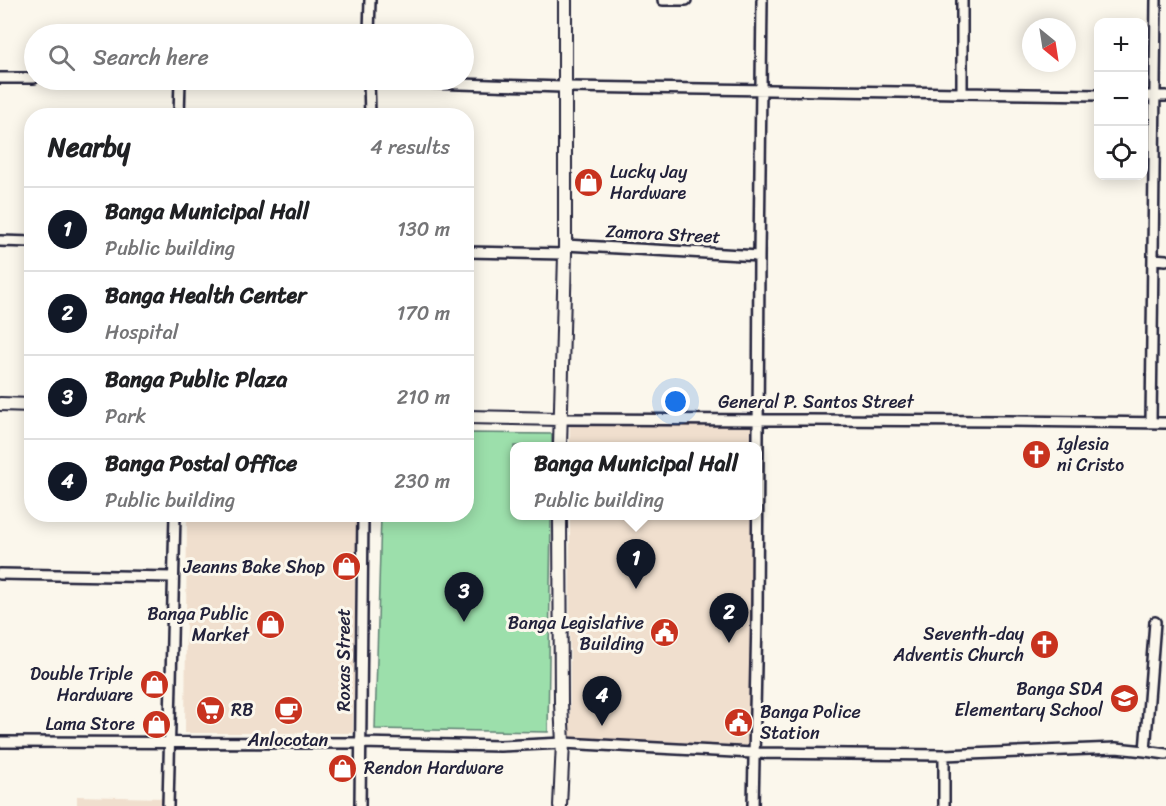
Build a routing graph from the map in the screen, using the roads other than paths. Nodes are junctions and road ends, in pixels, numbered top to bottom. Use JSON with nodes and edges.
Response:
{"nodes":[{"id":1,"x":370,"y":0,"type":"edge"},
{"id":2,"x":565,"y":0,"type":"edge"},
{"id":3,"x":663,"y":0,"type":"edge"},
{"id":4,"x":686,"y":0,"type":"edge"},
{"id":5,"x":762,"y":0,"type":"edge"},
{"id":6,"x":962,"y":0,"type":"edge"},
{"id":7,"x":1156,"y":0,"type":"edge"},
{"id":8,"x":369,"y":24,"type":"edge"},
{"id":9,"x":0,"y":78,"type":"edge"},
{"id":10,"x":24,"y":78,"type":"edge"},
{"id":11,"x":474,"y":84,"type":"edge"},
{"id":12,"x":564,"y":87,"type":"junction"},
{"id":13,"x":179,"y":90,"type":"edge"},
{"id":14,"x":369,"y":90,"type":"edge"},
{"id":15,"x":762,"y":91,"type":"junction"},
{"id":16,"x":962,"y":93,"type":"junction"},
{"id":17,"x":1094,"y":95,"type":"edge"},
{"id":18,"x":1148,"y":96,"type":"edge"},
{"id":19,"x":1155,"y":96,"type":"junction"},
{"id":20,"x":1166,"y":96,"type":"edge"},
{"id":21,"x":178,"y":108,"type":"edge"},
{"id":22,"x":369,"y":108,"type":"edge"},
{"id":23,"x":0,"y":242,"type":"edge"},
{"id":24,"x":24,"y":242,"type":"edge"},
{"id":25,"x":565,"y":250,"type":"junction"},
{"id":26,"x":474,"y":252,"type":"edge"},
{"id":27,"x":759,"y":256,"type":"junction"},
{"id":28,"x":1153,"y":259,"type":"junction"},
{"id":29,"x":1166,"y":260,"type":"edge"},
{"id":30,"x":0,"y":404,"type":"edge"},
{"id":31,"x":24,"y":405,"type":"edge"},
{"id":32,"x":474,"y":417,"type":"edge"},
{"id":33,"x":560,"y":419,"type":"junction"},
{"id":34,"x":758,"y":420,"type":"junction"},
{"id":35,"x":1151,"y":423,"type":"junction"},
{"id":36,"x":1166,"y":423,"type":"edge"},
{"id":37,"x":560,"y":442,"type":"edge"},
{"id":38,"x":758,"y":442,"type":"edge"},
{"id":39,"x":560,"y":520,"type":"edge"},
{"id":40,"x":757,"y":520,"type":"edge"},
{"id":41,"x":175,"y":522,"type":"edge"},
{"id":42,"x":363,"y":522,"type":"edge"},
{"id":43,"x":0,"y":574,"type":"edge"},
{"id":44,"x":173,"y":577,"type":"junction"},
{"id":45,"x":1155,"y":622,"type":"dead end"},
{"id":46,"x":0,"y":742,"type":"edge"},
{"id":47,"x":170,"y":743,"type":"junction"},
{"id":48,"x":360,"y":743,"type":"junction"},
{"id":49,"x":563,"y":743,"type":"junction"},
{"id":50,"x":1145,"y":751,"type":"junction"},
{"id":51,"x":753,"y":753,"type":"junction"},
{"id":52,"x":1166,"y":754,"type":"edge"},
{"id":53,"x":944,"y":755,"type":"junction"},
{"id":54,"x":168,"y":806,"type":"edge"},
{"id":55,"x":360,"y":806,"type":"edge"},
{"id":56,"x":560,"y":806,"type":"edge"},
{"id":57,"x":753,"y":806,"type":"edge"},
{"id":58,"x":944,"y":806,"type":"edge"}],
"edges":[{"from":1,"to":8,"type":"street"},
{"from":2,"to":12,"type":"main road"},
{"from":3,"to":4,"type":"street"},
{"from":5,"to":15,"type":"street"},
{"from":6,"to":16,"type":"street"},
{"from":7,"to":19,"type":"street"},
{"from":9,"to":10,"type":"street"},
{"from":11,"to":12,"type":"street"},
{"from":12,"to":15,"type":"street"},
{"from":12,"to":25,"type":"main road"},
{"from":13,"to":21,"type":"street"},
{"from":14,"to":22,"type":"street"},
{"from":15,"to":16,"type":"street"},
{"from":15,"to":27,"type":"street"},
{"from":16,"to":17,"type":"street"},
{"from":18,"to":19,"type":"street"},
{"from":19,"to":20,"type":"street"},
{"from":19,"to":28,"type":"street"},
{"from":23,"to":24,"type":"street"},
{"from":25,"to":26,"type":"street","name":"Zamora Street"},
{"from":25,"to":27,"type":"street","name":"Zamora Street"},
{"from":25,"to":33,"type":"main road"},
{"from":27,"to":34,"type":"street"},
{"from":28,"to":29,"type":"street"},
{"from":28,"to":35,"type":"street"},
{"from":30,"to":31,"type":"main road"},
{"from":32,"to":33,"type":"main road","name":"General P. Santos Street"},
{"from":33,"to":34,"type":"street","name":"General P. Santos Street"},
{"from":33,"to":37,"type":"main road"},
{"from":34,"to":35,"type":"street","name":"General P. Santos Street"},
{"from":34,"to":38,"type":"street"},
{"from":35,"to":36,"type":"street","name":"General P. Santos Street"},
{"from":39,"to":49,"type":"main road"},
{"from":40,"to":51,"type":"street"},
{"from":41,"to":44,"type":"street"},
{"from":42,"to":48,"type":"street","name":"Roxas Street"},
{"from":43,"to":44,"type":"street"},
{"from":44,"to":47,"type":"street"},
{"from":45,"to":50,"type":"street"},
{"from":46,"to":47,"type":"street"},
{"from":47,"to":48,"type":"street"},
{"from":47,"to":54,"type":"street"},
{"from":48,"to":49,"type":"street"},
{"from":48,"to":55,"type":"street","name":"Roxas Street"},
{"from":49,"to":51,"type":"street"},
{"from":49,"to":56,"type":"main road"},
{"from":50,"to":52,"type":"street"},
{"from":50,"to":53,"type":"street"},
{"from":51,"to":53,"type":"street"},
{"from":51,"to":57,"type":"street"},
{"from":53,"to":58,"type":"street"}]}
